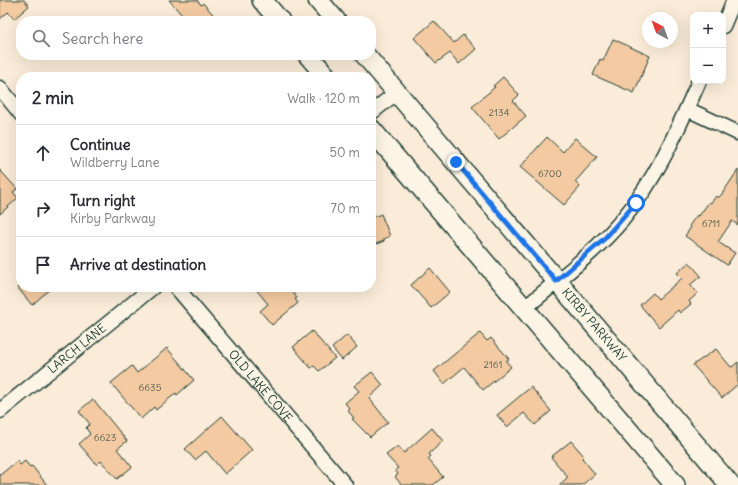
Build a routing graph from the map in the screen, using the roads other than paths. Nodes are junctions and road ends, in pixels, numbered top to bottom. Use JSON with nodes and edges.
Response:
{"nodes":[{"id":1,"x":262,"y":0,"type":"edge"},
{"id":2,"x":318,"y":0,"type":"edge"},
{"id":3,"x":734,"y":0,"type":"edge"},
{"id":4,"x":276,"y":16,"type":"edge"},
{"id":5,"x":332,"y":16,"type":"edge"},
{"id":6,"x":726,"y":19,"type":"edge"},
{"id":7,"x":312,"y":60,"type":"edge"},
{"id":8,"x":369,"y":60,"type":"edge"},
{"id":9,"x":323,"y":72,"type":"edge"},
{"id":10,"x":698,"y":84,"type":"edge"},
{"id":11,"x":0,"y":88,"type":"edge"},
{"id":12,"x":397,"y":92,"type":"junction"},
{"id":13,"x":16,"y":108,"type":"edge"},
{"id":14,"x":376,"y":109,"type":"edge"},
{"id":15,"x":687,"y":109,"type":"junction"},
{"id":16,"x":738,"y":133,"type":"edge"},
{"id":17,"x":376,"y":135,"type":"edge"},
{"id":18,"x":556,"y":281,"type":"junction"},
{"id":19,"x":147,"y":292,"type":"edge"},
{"id":20,"x":180,"y":292,"type":"edge"},
{"id":21,"x":524,"y":309,"type":"junction"},
{"id":22,"x":0,"y":411,"type":"edge"},
{"id":23,"x":344,"y":485,"type":"edge"},
{"id":24,"x":675,"y":485,"type":"edge"},
{"id":25,"x":730,"y":485,"type":"edge"}],
"edges":[{"from":1,"to":4,"type":"main road"},
{"from":2,"to":5,"type":"main road"},
{"from":3,"to":6,"type":"street"},
{"from":7,"to":9,"type":"main road"},
{"from":8,"to":12,"type":"main road","name":"KIRBY PARKWAY"},
{"from":10,"to":15,"type":"street"},
{"from":11,"to":13,"type":"street"},
{"from":12,"to":14,"type":"street"},
{"from":12,"to":18,"type":"main road","name":"KIRBY PARKWAY"},
{"from":15,"to":16,"type":"street"},
{"from":15,"to":18,"type":"street"},
{"from":17,"to":21,"type":"main road"},
{"from":18,"to":21,"type":"street"},
{"from":18,"to":25,"type":"main road","name":"KIRBY PARKWAY"},
{"from":19,"to":22,"type":"street","name":"LARCH LANE"},
{"from":20,"to":23,"type":"street","name":"OLD LAKE COVE"},
{"from":21,"to":24,"type":"main road"}]}
